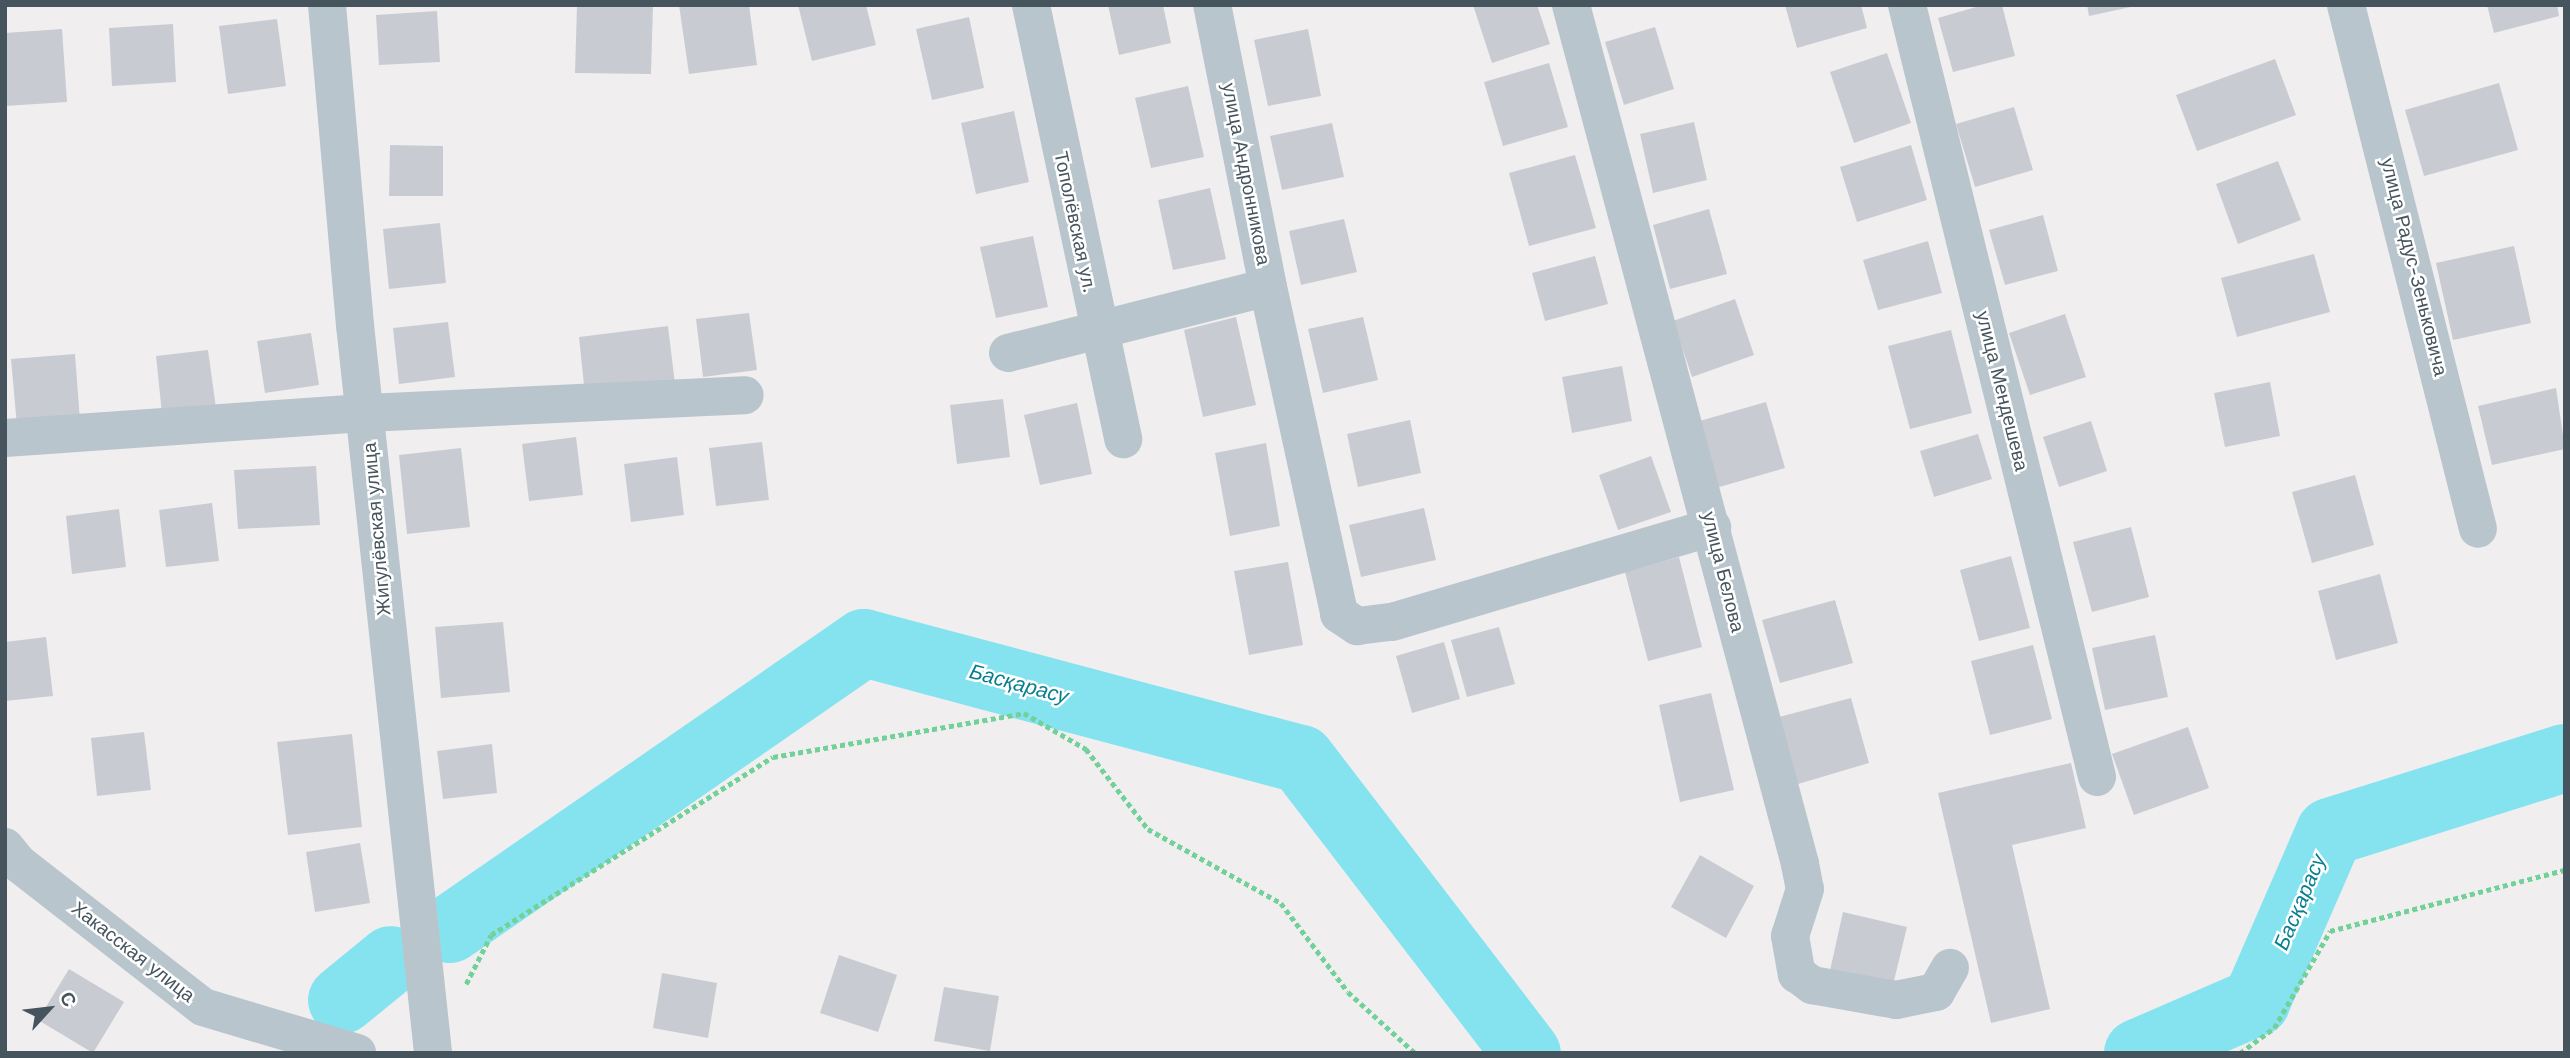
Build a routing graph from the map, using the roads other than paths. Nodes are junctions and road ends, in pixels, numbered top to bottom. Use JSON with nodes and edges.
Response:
{"nodes":[{"id":1,"x":327,"y":5,"type":"edge"},
{"id":2,"x":1031,"y":5,"type":"edge"},
{"id":3,"x":1212,"y":5,"type":"edge"},
{"id":4,"x":1572,"y":5,"type":"edge"},
{"id":5,"x":1907,"y":5,"type":"edge"},
{"id":6,"x":2346,"y":5,"type":"edge"},
{"id":7,"x":1268,"y":287,"type":"junction"},
{"id":8,"x":1098,"y":330,"type":"junction"},
{"id":9,"x":1008,"y":353,"type":"dead end"},
{"id":10,"x":746,"y":396,"type":"dead end"},
{"id":11,"x":367,"y":412,"type":"junction"},
{"id":12,"x":5,"y":438,"type":"edge"},
{"id":13,"x":1122,"y":439,"type":"dead end"},
{"id":14,"x":1712,"y":527,"type":"junction"},
{"id":15,"x":2478,"y":529,"type":"dead end"},
{"id":16,"x":2097,"y":777,"type":"dead end"},
{"id":17,"x":5,"y":847,"type":"edge"},
{"id":18,"x":1950,"y":968,"type":"dead end"},
{"id":19,"x":431,"y":1052,"type":"edge"},
{"id":20,"x":357,"y":1053,"type":"edge"}],
"edges":[{"from":1,"to":11,"type":"street","name":"Жигулёвская улица"},
{"from":2,"to":8,"type":"street","name":"Тополёвская ул."},
{"from":3,"to":7,"type":"street","name":"улица Андронникова"},
{"from":4,"to":14,"type":"street","name":"улица Белова"},
{"from":5,"to":16,"type":"street","name":"улица Мендешева"},
{"from":6,"to":15,"type":"street","name":"улица Радус-Зеньковича"},
{"from":7,"to":8,"type":"street","name":"улица Андронникова"},
{"from":7,"to":14,"type":"street"},
{"from":8,"to":9,"type":"street","name":"улица Андронникова"},
{"from":8,"to":13,"type":"street","name":"Тополёвская ул."},
{"from":10,"to":11,"type":"street"},
{"from":11,"to":12,"type":"street"},
{"from":11,"to":19,"type":"street","name":"Жигулёвская улица"},
{"from":14,"to":18,"type":"street","name":"улица Белова"},
{"from":17,"to":20,"type":"street","name":"Хакасская улица"}]}
